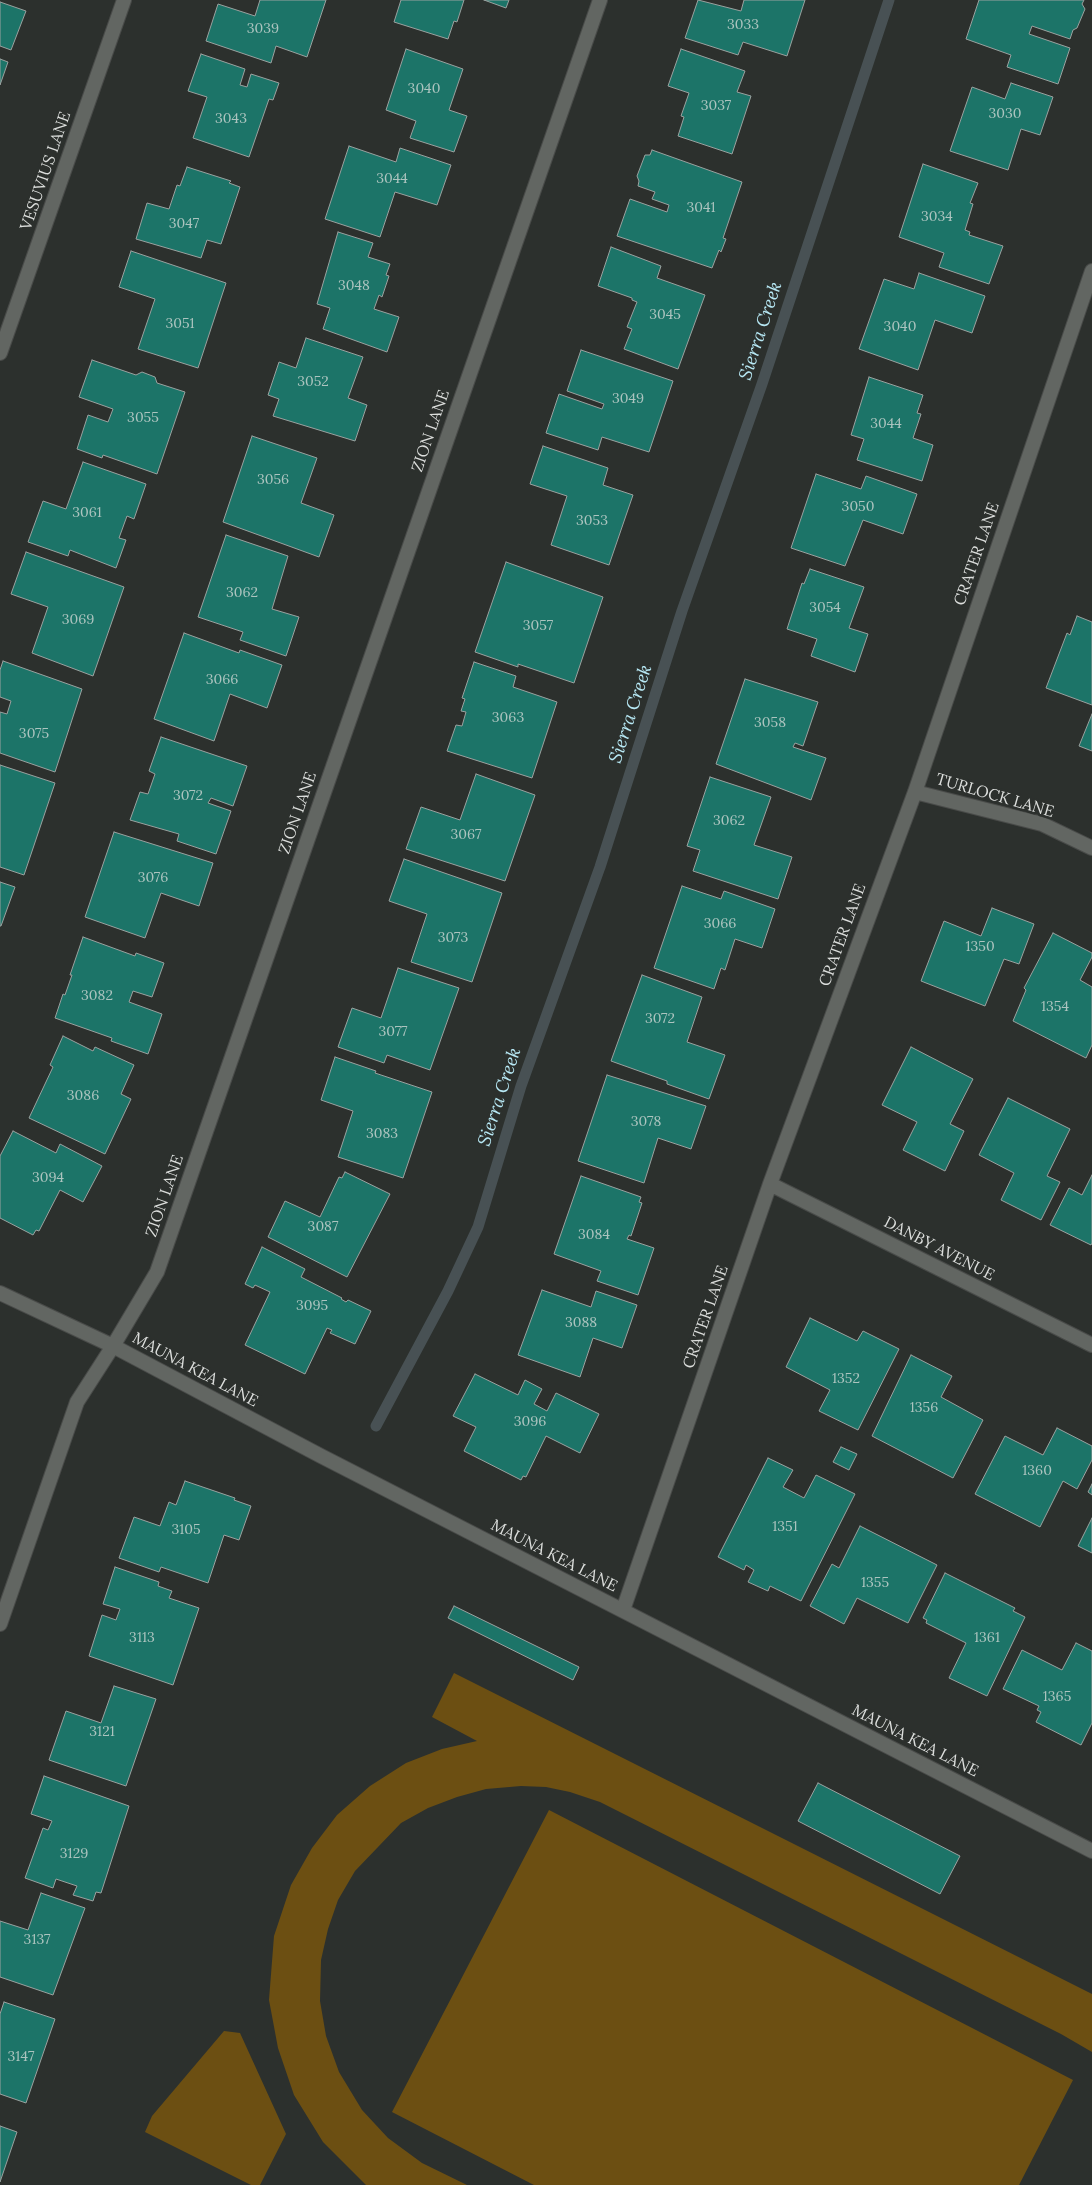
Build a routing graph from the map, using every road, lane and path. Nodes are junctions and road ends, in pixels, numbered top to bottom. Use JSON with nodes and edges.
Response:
{"nodes":[{"id":1,"x":124,"y":0,"type":"edge"},
{"id":2,"x":600,"y":0,"type":"edge"},
{"id":3,"x":1092,"y":271,"type":"edge"},
{"id":4,"x":0,"y":353,"type":"edge"},
{"id":5,"x":915,"y":792,"type":"junction"},
{"id":6,"x":1092,"y":848,"type":"edge"},
{"id":7,"x":770,"y":1184,"type":"junction"},
{"id":8,"x":0,"y":1293,"type":"edge"},
{"id":9,"x":1092,"y":1345,"type":"edge"},
{"id":10,"x":113,"y":1346,"type":"junction"},
{"id":11,"x":623,"y":1610,"type":"junction"},
{"id":12,"x":0,"y":1624,"type":"edge"},
{"id":13,"x":1092,"y":1852,"type":"edge"}],
"edges":[{"from":1,"to":4,"type":"street","name":"VESUVIUS LANE"},
{"from":2,"to":10,"type":"street","name":"ZION LANE"},
{"from":3,"to":5,"type":"street","name":"CRATER LANE"},
{"from":5,"to":6,"type":"street","name":"TURLOCK LANE"},
{"from":5,"to":7,"type":"street","name":"CRATER LANE"},
{"from":7,"to":9,"type":"street","name":"DANBY AVENUE"},
{"from":7,"to":11,"type":"street","name":"CRATER LANE"},
{"from":8,"to":10,"type":"street","name":"MAUNA KEA LANE"},
{"from":10,"to":11,"type":"street","name":"MAUNA KEA LANE"},
{"from":10,"to":12,"type":"street","name":"ZION LANE"},
{"from":11,"to":13,"type":"street","name":"MAUNA KEA LANE"}]}
